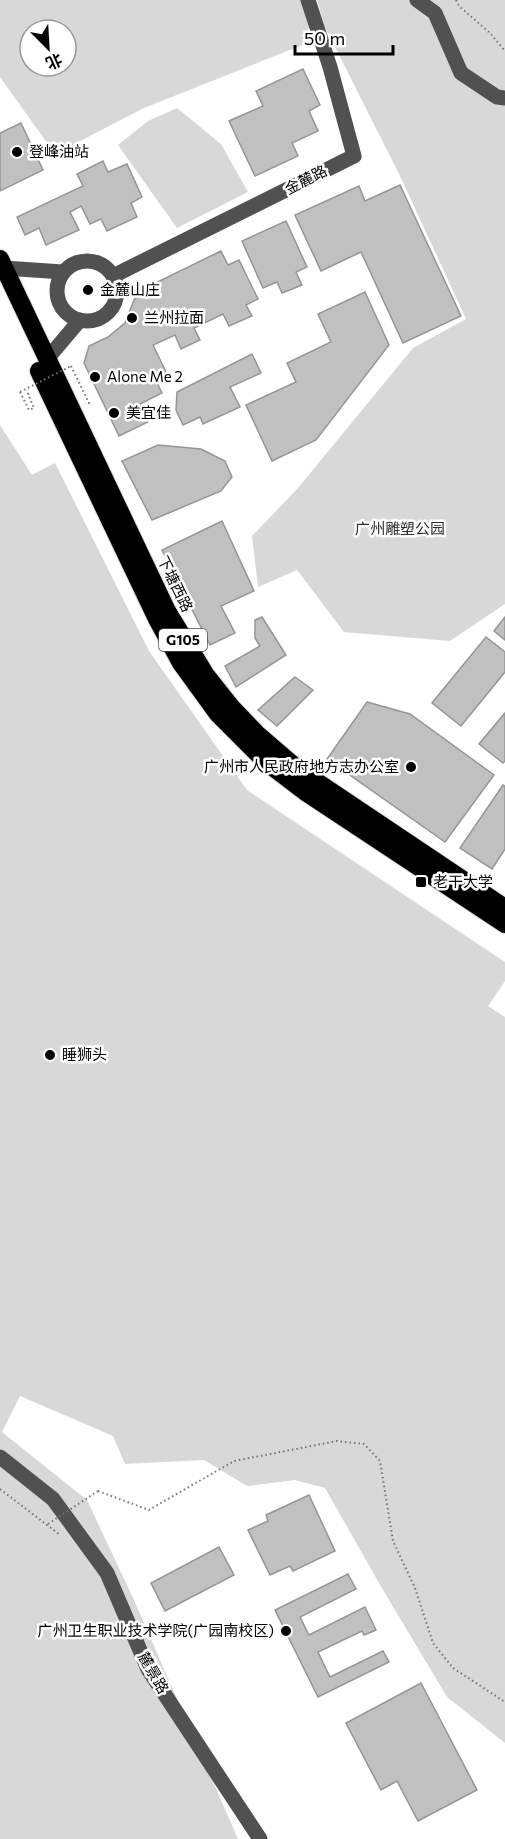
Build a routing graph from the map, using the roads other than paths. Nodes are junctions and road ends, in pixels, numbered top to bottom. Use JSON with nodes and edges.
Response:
{"nodes":[{"id":1,"x":308,"y":0,"type":"edge"},
{"id":2,"x":417,"y":0,"type":"edge"},
{"id":3,"x":505,"y":98,"type":"edge"},
{"id":4,"x":2,"y":263,"type":"edge"},
{"id":5,"x":63,"y":272,"type":"junction"},
{"id":6,"x":113,"y":276,"type":"junction"},
{"id":7,"x":0,"y":288,"type":"edge"},
{"id":8,"x":80,"y":320,"type":"junction"},
{"id":9,"x":47,"y":359,"type":"junction"},
{"id":10,"x":505,"y":908,"type":"edge"},
{"id":11,"x":505,"y":924,"type":"edge"},
{"id":12,"x":0,"y":1457,"type":"edge"},
{"id":13,"x":260,"y":1839,"type":"edge"}],
"edges":[{"from":1,"to":6,"type":"street","name":"金麓路"},
{"from":2,"to":3,"type":"street"},
{"from":4,"to":5,"type":"street"},
{"from":4,"to":9,"type":"highway","name":"下塘西路","number":"G105"},
{"from":5,"to":6,"type":"street"},
{"from":5,"to":8,"type":"street"},
{"from":6,"to":8,"type":"street"},
{"from":7,"to":11,"type":"highway","name":"下塘西路","number":"G105"},
{"from":8,"to":9,"type":"street"},
{"from":9,"to":10,"type":"highway","name":"下塘西路","number":"G105"},
{"from":12,"to":13,"type":"street","name":"麓景路"}]}
